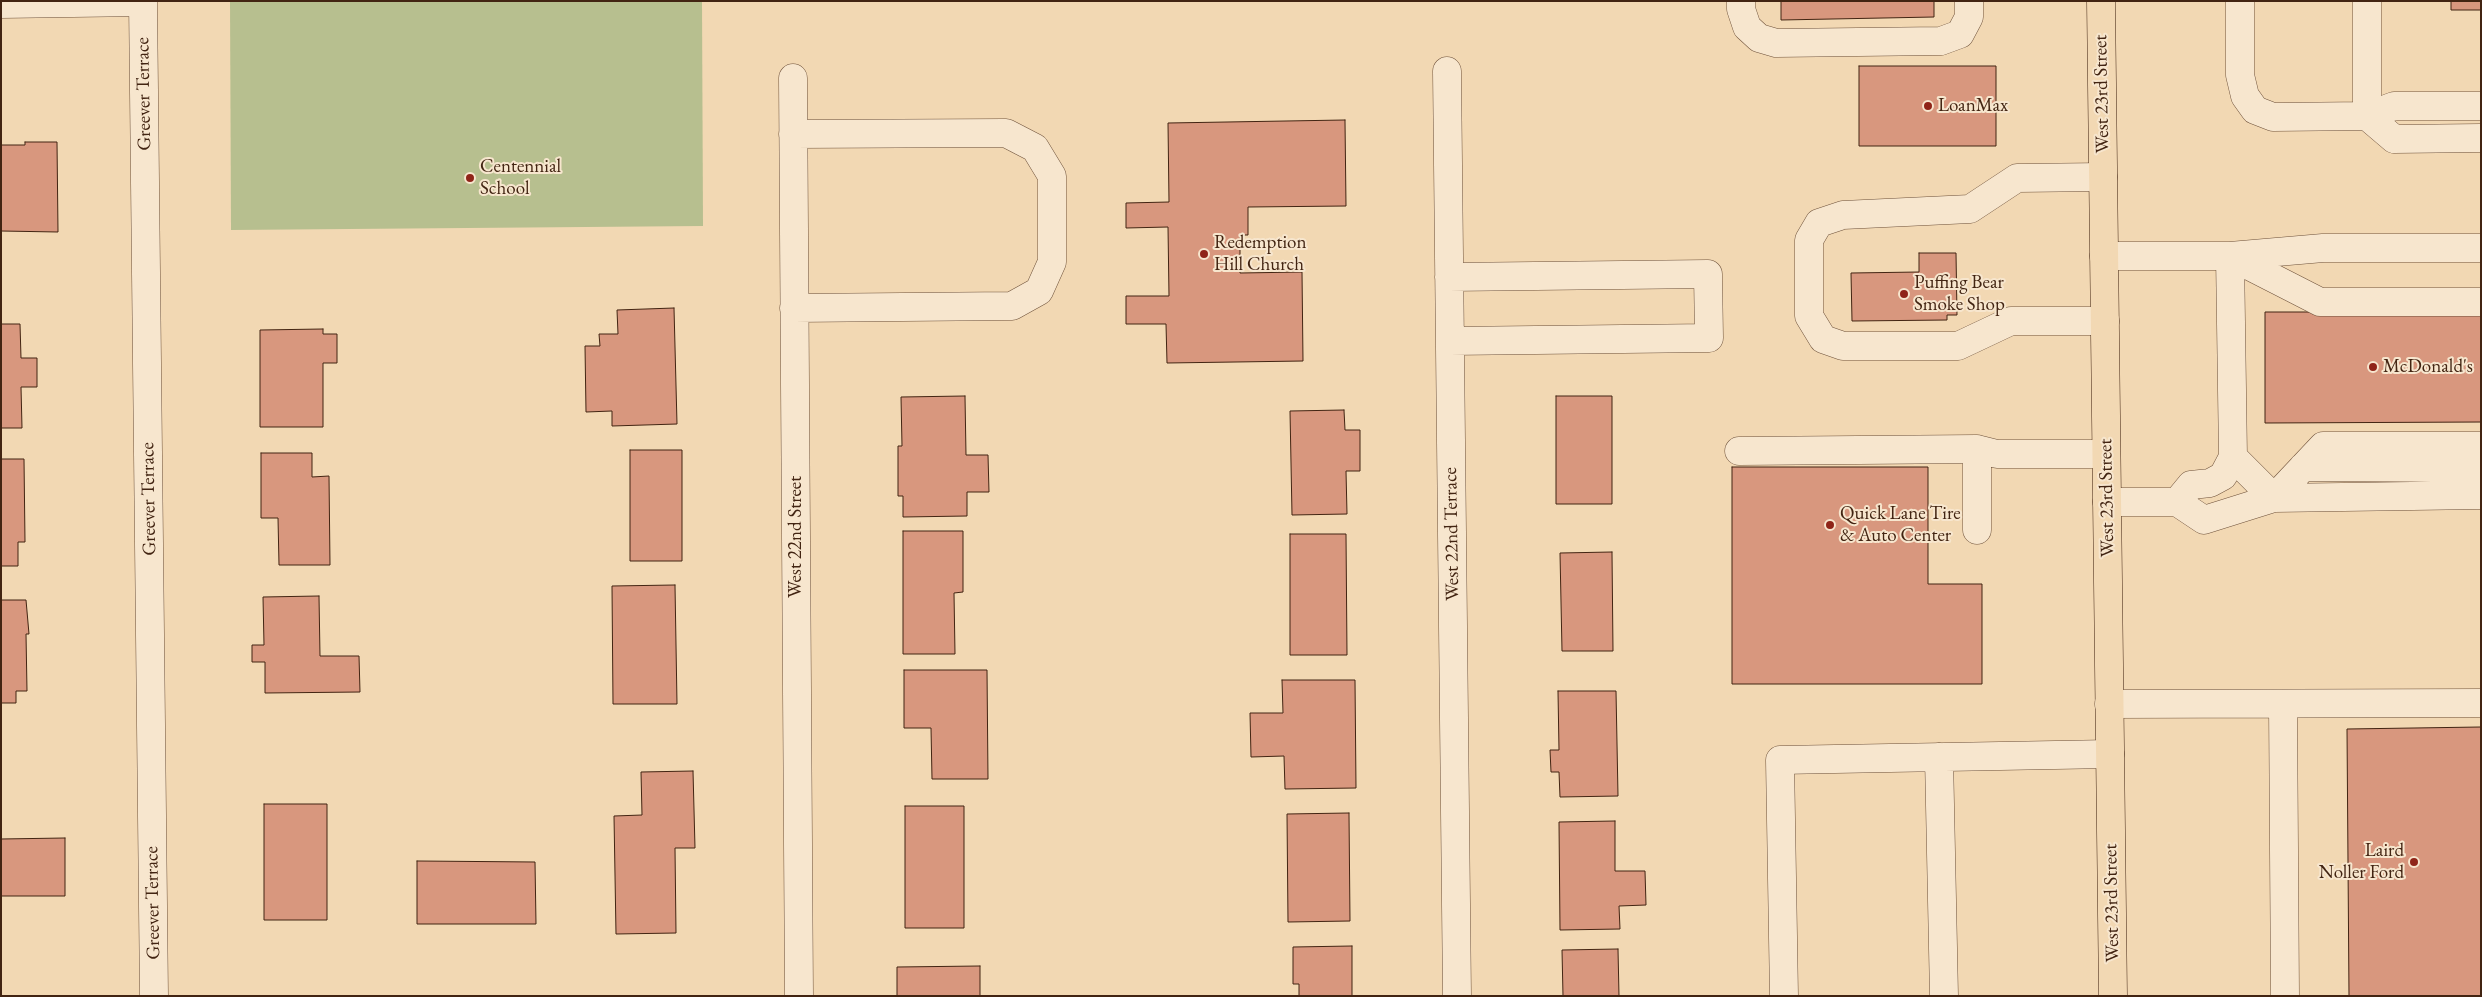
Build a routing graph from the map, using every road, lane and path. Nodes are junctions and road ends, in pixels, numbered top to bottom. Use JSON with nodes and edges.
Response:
{"nodes":[{"id":1,"x":1741,"y":1,"type":"edge"},
{"id":2,"x":1969,"y":1,"type":"edge"},
{"id":3,"x":2101,"y":1,"type":"edge"},
{"id":4,"x":2240,"y":1,"type":"edge"},
{"id":5,"x":2367,"y":1,"type":"edge"},
{"id":6,"x":143,"y":2,"type":"edge"},
{"id":7,"x":1,"y":4,"type":"edge"},
{"id":8,"x":1447,"y":72,"type":"dead end"},
{"id":9,"x":793,"y":78,"type":"dead end"},
{"id":10,"x":2481,"y":106,"type":"edge"},
{"id":11,"x":2367,"y":116,"type":"junction"},
{"id":12,"x":793,"y":134,"type":"junction"},
{"id":13,"x":2481,"y":138,"type":"edge"},
{"id":14,"x":2103,"y":177,"type":"junction"},
{"id":15,"x":2481,"y":248,"type":"edge"},
{"id":16,"x":2104,"y":256,"type":"junction"},
{"id":17,"x":2230,"y":256,"type":"junction"},
{"id":18,"x":1449,"y":277,"type":"junction"},
{"id":19,"x":2481,"y":302,"type":"edge"},
{"id":20,"x":794,"y":308,"type":"junction"},
{"id":21,"x":2105,"y":321,"type":"junction"},
{"id":22,"x":1450,"y":341,"type":"junction"},
{"id":23,"x":2481,"y":446,"type":"edge"},
{"id":24,"x":1977,"y":449,"type":"junction"},
{"id":25,"x":1739,"y":451,"type":"dead end"},
{"id":26,"x":2106,"y":454,"type":"junction"},
{"id":27,"x":2233,"y":457,"type":"junction"},
{"id":28,"x":2303,"y":467,"type":"junction"},
{"id":29,"x":2481,"y":468,"type":"edge"},
{"id":30,"x":2481,"y":495,"type":"edge"},
{"id":31,"x":2274,"y":498,"type":"junction"},
{"id":32,"x":2107,"y":502,"type":"junction"},
{"id":33,"x":2177,"y":502,"type":"junction"},
{"id":34,"x":1977,"y":530,"type":"dead end"},
{"id":35,"x":2481,"y":703,"type":"edge"},
{"id":36,"x":2109,"y":704,"type":"junction"},
{"id":37,"x":2283,"y":704,"type":"junction"},
{"id":38,"x":2110,"y":754,"type":"junction"},
{"id":39,"x":1939,"y":757,"type":"junction"},
{"id":40,"x":154,"y":996,"type":"edge"},
{"id":41,"x":798,"y":996,"type":"edge"},
{"id":42,"x":1457,"y":996,"type":"edge"},
{"id":43,"x":1784,"y":996,"type":"edge"},
{"id":44,"x":1944,"y":996,"type":"edge"},
{"id":45,"x":2113,"y":996,"type":"edge"},
{"id":46,"x":2285,"y":996,"type":"edge"}],
"edges":[{"from":1,"to":2,"type":"street"},
{"from":3,"to":14,"type":"main road","name":"West 23rd Street"},
{"from":4,"to":11,"type":"street"},
{"from":5,"to":11,"type":"street"},
{"from":6,"to":7,"type":"street"},
{"from":6,"to":40,"type":"street","name":"Greever Terrace"},
{"from":8,"to":18,"type":"street","name":"West 22nd Terrace"},
{"from":9,"to":12,"type":"street","name":"West 22nd Street"},
{"from":10,"to":11,"type":"street"},
{"from":11,"to":13,"type":"street"},
{"from":12,"to":20,"type":"street","name":"West 22nd Street"},
{"from":12,"to":20,"type":"street"},
{"from":14,"to":16,"type":"main road","name":"West 23rd Street"},
{"from":14,"to":21,"type":"street"},
{"from":15,"to":17,"type":"street"},
{"from":16,"to":17,"type":"street"},
{"from":16,"to":21,"type":"main road","name":"West 23rd Street"},
{"from":17,"to":19,"type":"street"},
{"from":17,"to":27,"type":"street"},
{"from":18,"to":22,"type":"street","name":"West 22nd Terrace"},
{"from":18,"to":22,"type":"street"},
{"from":20,"to":41,"type":"street","name":"West 22nd Street"},
{"from":21,"to":26,"type":"main road","name":"West 23rd Street"},
{"from":22,"to":42,"type":"street","name":"West 22nd Terrace"},
{"from":23,"to":28,"type":"street"},
{"from":24,"to":25,"type":"street"},
{"from":24,"to":26,"type":"street"},
{"from":24,"to":34,"type":"street"},
{"from":26,"to":32,"type":"main road","name":"West 23rd Street"},
{"from":27,"to":31,"type":"street"},
{"from":27,"to":33,"type":"street"},
{"from":28,"to":29,"type":"street"},
{"from":28,"to":31,"type":"street"},
{"from":30,"to":31,"type":"street"},
{"from":31,"to":33,"type":"street"},
{"from":32,"to":33,"type":"street"},
{"from":32,"to":36,"type":"main road","name":"West 23rd Street"},
{"from":35,"to":37,"type":"street"},
{"from":36,"to":37,"type":"street"},
{"from":36,"to":38,"type":"main road","name":"West 23rd Street"},
{"from":37,"to":46,"type":"street"},
{"from":38,"to":39,"type":"street"},
{"from":38,"to":45,"type":"main road","name":"West 23rd Street"},
{"from":39,"to":43,"type":"street"},
{"from":39,"to":44,"type":"street"}]}
